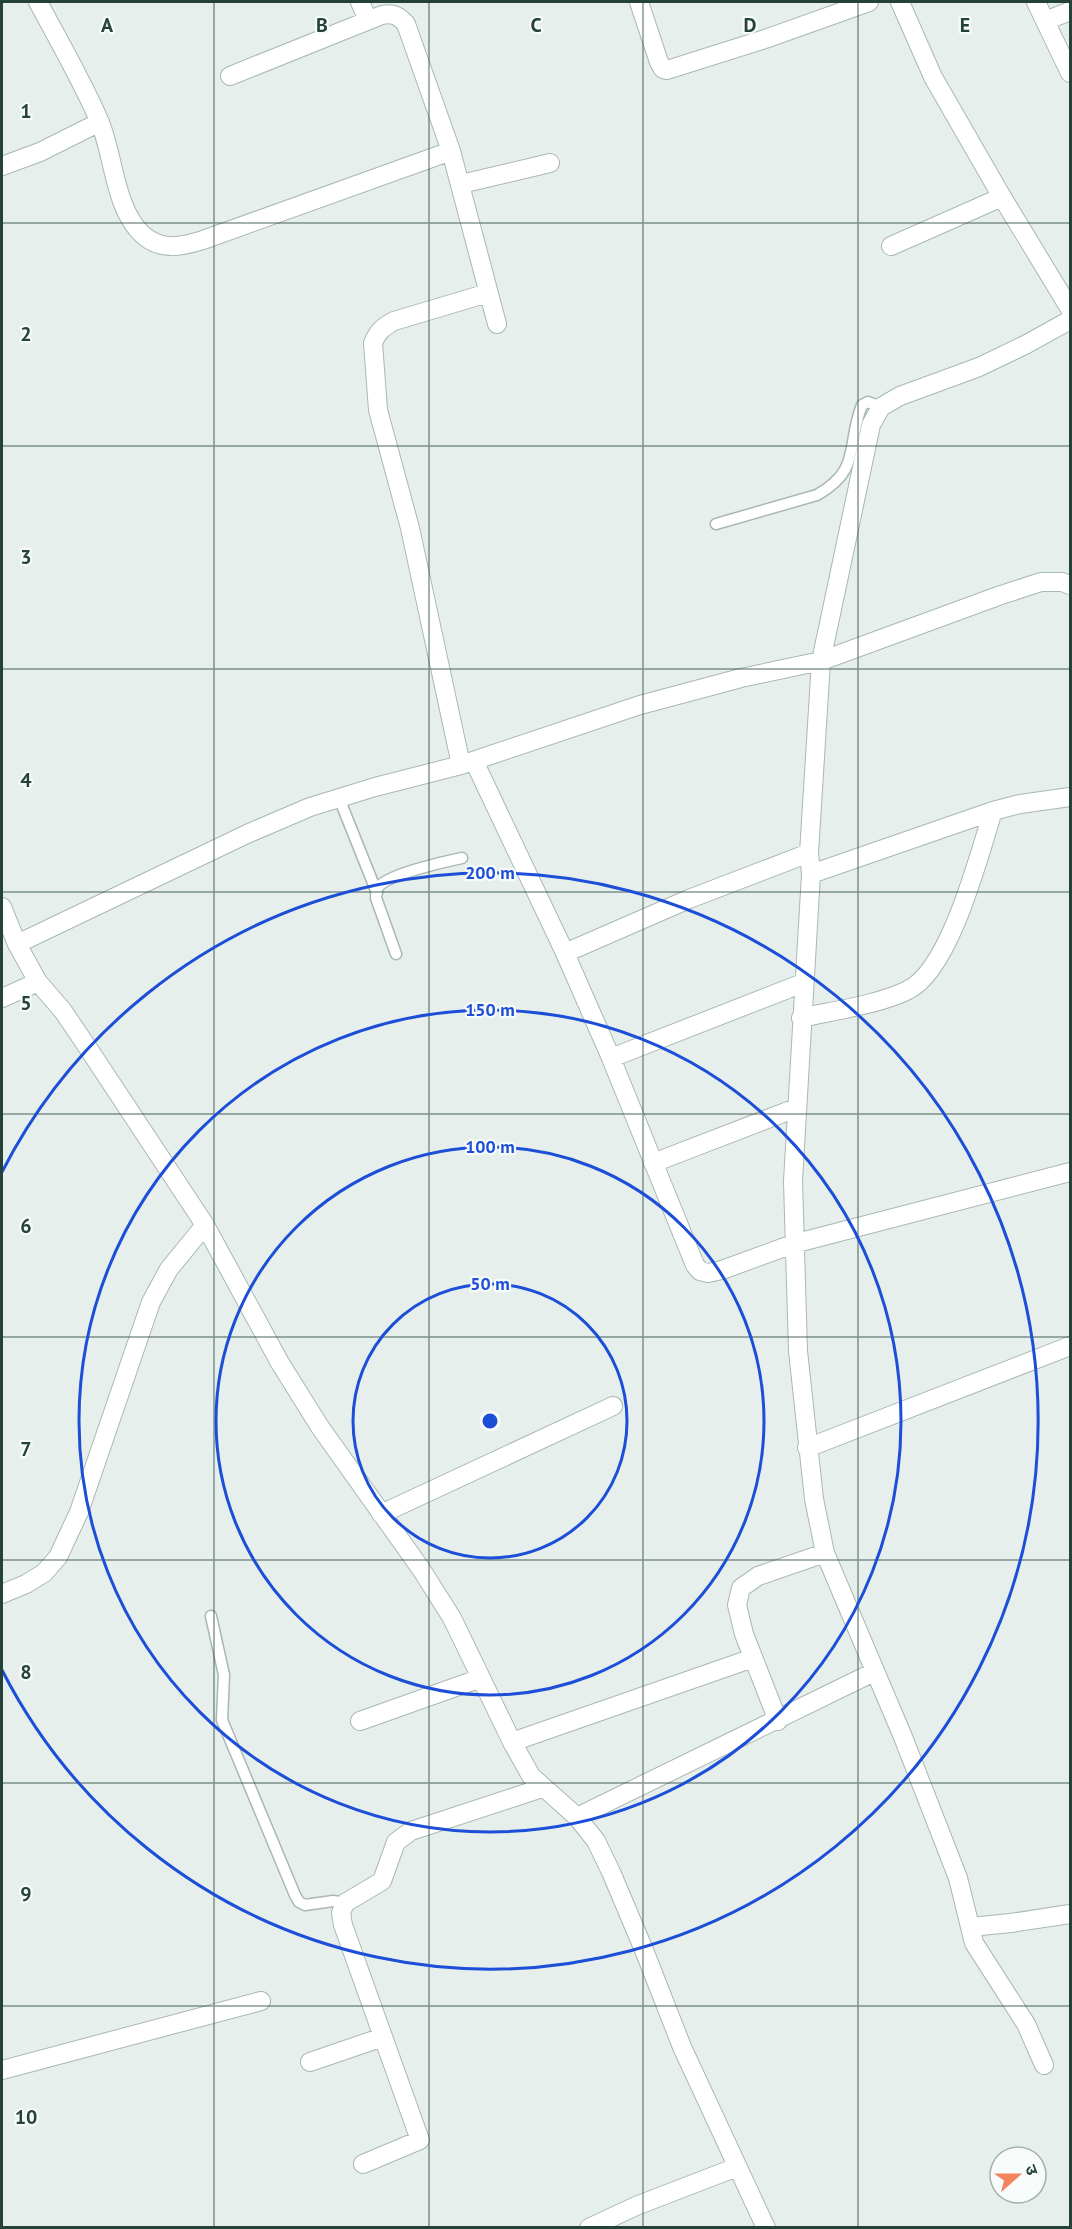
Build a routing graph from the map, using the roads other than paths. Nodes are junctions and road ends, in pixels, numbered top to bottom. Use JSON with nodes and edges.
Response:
{"nodes":[{"id":1,"x":38,"y":2,"type":"edge"},
{"id":2,"x":360,"y":2,"type":"edge"},
{"id":3,"x":639,"y":2,"type":"edge"},
{"id":4,"x":869,"y":2,"type":"edge"},
{"id":5,"x":900,"y":2,"type":"edge"},
{"id":6,"x":1036,"y":2,"type":"edge"},
{"id":7,"x":1071,"y":10,"type":"edge"},
{"id":8,"x":368,"y":20,"type":"junction"},
{"id":9,"x":1045,"y":21,"type":"junction"},
{"id":10,"x":1071,"y":73,"type":"edge"},
{"id":11,"x":230,"y":76,"type":"dead end"},
{"id":12,"x":100,"y":122,"type":"junction"},
{"id":13,"x":451,"y":151,"type":"junction"},
{"id":14,"x":549,"y":163,"type":"dead end"},
{"id":15,"x":2,"y":166,"type":"edge"},
{"id":16,"x":461,"y":184,"type":"junction"},
{"id":17,"x":1002,"y":197,"type":"junction"},
{"id":18,"x":891,"y":246,"type":"dead end"},
{"id":19,"x":488,"y":293,"type":"junction"},
{"id":20,"x":1071,"y":309,"type":"edge"},
{"id":21,"x":1071,"y":320,"type":"edge"},
{"id":22,"x":497,"y":324,"type":"dead end"},
{"id":23,"x":881,"y":407,"type":"junction"},
{"id":24,"x":716,"y":524,"type":"dead end"},
{"id":25,"x":1071,"y":585,"type":"edge"},
{"id":26,"x":821,"y":661,"type":"junction"},
{"id":27,"x":468,"y":763,"type":"junction"},
{"id":28,"x":1071,"y":797,"type":"edge"},
{"id":29,"x":339,"y":798,"type":"junction"},
{"id":30,"x":993,"y":811,"type":"junction"},
{"id":31,"x":809,"y":853,"type":"junction"},
{"id":32,"x":462,"y":858,"type":"dead end"},
{"id":33,"x":810,"y":874,"type":"junction"},
{"id":34,"x":376,"y":893,"type":"junction"},
{"id":35,"x":2,"y":907,"type":"edge"},
{"id":36,"x":17,"y":944,"type":"junction"},
{"id":37,"x":565,"y":953,"type":"junction"},
{"id":38,"x":396,"y":954,"type":"dead end"},
{"id":39,"x":38,"y":982,"type":"junction"},
{"id":40,"x":803,"y":983,"type":"junction"},
{"id":41,"x":2,"y":998,"type":"edge"},
{"id":42,"x":801,"y":1018,"type":"junction"},
{"id":43,"x":611,"y":1058,"type":"junction"},
{"id":44,"x":796,"y":1108,"type":"junction"},
{"id":45,"x":653,"y":1164,"type":"junction"},
{"id":46,"x":1071,"y":1172,"type":"edge"},
{"id":47,"x":205,"y":1225,"type":"junction"},
{"id":48,"x":793,"y":1244,"type":"junction"},
{"id":49,"x":1071,"y":1346,"type":"edge"},
{"id":50,"x":613,"y":1406,"type":"dead end"},
{"id":51,"x":807,"y":1448,"type":"junction"},
{"id":52,"x":381,"y":1514,"type":"junction"},
{"id":53,"x":825,"y":1552,"type":"junction"},
{"id":54,"x":2,"y":1594,"type":"edge"},
{"id":55,"x":211,"y":1616,"type":"dead end"},
{"id":56,"x":753,"y":1658,"type":"junction"},
{"id":57,"x":874,"y":1672,"type":"junction"},
{"id":58,"x":481,"y":1678,"type":"junction"},
{"id":59,"x":360,"y":1721,"type":"dead end"},
{"id":60,"x":778,"y":1721,"type":"junction"},
{"id":61,"x":512,"y":1742,"type":"junction"},
{"id":62,"x":542,"y":1788,"type":"junction"},
{"id":63,"x":577,"y":1817,"type":"junction"},
{"id":64,"x":345,"y":1903,"type":"junction"},
{"id":65,"x":1071,"y":1914,"type":"edge"},
{"id":66,"x":970,"y":1927,"type":"junction"},
{"id":67,"x":261,"y":2001,"type":"dead end"},
{"id":68,"x":383,"y":2037,"type":"junction"},
{"id":69,"x":310,"y":2062,"type":"dead end"},
{"id":70,"x":1044,"y":2064,"type":"dead end"},
{"id":71,"x":2,"y":2070,"type":"edge"},
{"id":72,"x":363,"y":2164,"type":"dead end"},
{"id":73,"x":737,"y":2166,"type":"junction"},
{"id":74,"x":589,"y":2228,"type":"edge"},
{"id":75,"x":766,"y":2228,"type":"edge"}],
"edges":[{"from":1,"to":12,"type":"street"},
{"from":2,"to":8,"type":"street"},
{"from":3,"to":4,"type":"street"},
{"from":5,"to":17,"type":"street"},
{"from":6,"to":9,"type":"street"},
{"from":7,"to":9,"type":"street"},
{"from":8,"to":11,"type":"street"},
{"from":8,"to":13,"type":"street"},
{"from":9,"to":10,"type":"street"},
{"from":12,"to":13,"type":"street"},
{"from":12,"to":15,"type":"street"},
{"from":13,"to":16,"type":"street"},
{"from":14,"to":16,"type":"street"},
{"from":16,"to":19,"type":"street"},
{"from":17,"to":18,"type":"street"},
{"from":17,"to":20,"type":"street"},
{"from":19,"to":22,"type":"street"},
{"from":19,"to":27,"type":"street"},
{"from":21,"to":23,"type":"street"},
{"from":23,"to":24,"type":"lane"},
{"from":23,"to":26,"type":"street"},
{"from":25,"to":26,"type":"street"},
{"from":26,"to":27,"type":"street"},
{"from":26,"to":31,"type":"street"},
{"from":27,"to":29,"type":"street"},
{"from":27,"to":37,"type":"street"},
{"from":28,"to":30,"type":"street"},
{"from":29,"to":34,"type":"lane"},
{"from":29,"to":36,"type":"street"},
{"from":30,"to":33,"type":"street"},
{"from":30,"to":42,"type":"street"},
{"from":31,"to":33,"type":"street"},
{"from":31,"to":37,"type":"street"},
{"from":32,"to":34,"type":"lane"},
{"from":33,"to":40,"type":"street"},
{"from":34,"to":38,"type":"lane"},
{"from":35,"to":36,"type":"street"},
{"from":36,"to":39,"type":"street"},
{"from":37,"to":43,"type":"street"},
{"from":39,"to":41,"type":"street"},
{"from":39,"to":47,"type":"street"},
{"from":40,"to":42,"type":"street"},
{"from":40,"to":43,"type":"street"},
{"from":42,"to":44,"type":"street"},
{"from":43,"to":45,"type":"street"},
{"from":44,"to":45,"type":"street"},
{"from":44,"to":48,"type":"street"},
{"from":45,"to":48,"type":"street"},
{"from":46,"to":48,"type":"street"},
{"from":47,"to":52,"type":"street"},
{"from":47,"to":54,"type":"street"},
{"from":48,"to":51,"type":"street"},
{"from":49,"to":51,"type":"street"},
{"from":50,"to":52,"type":"street"},
{"from":51,"to":53,"type":"street"},
{"from":52,"to":58,"type":"street"},
{"from":53,"to":56,"type":"street"},
{"from":53,"to":57,"type":"street"},
{"from":55,"to":64,"type":"lane"},
{"from":56,"to":60,"type":"street"},
{"from":56,"to":61,"type":"street"},
{"from":57,"to":60,"type":"street"},
{"from":57,"to":66,"type":"street"},
{"from":58,"to":59,"type":"street"},
{"from":58,"to":61,"type":"street"},
{"from":60,"to":63,"type":"street"},
{"from":61,"to":62,"type":"street"},
{"from":62,"to":63,"type":"street"},
{"from":62,"to":64,"type":"street"},
{"from":63,"to":73,"type":"street"},
{"from":64,"to":68,"type":"street"},
{"from":65,"to":66,"type":"street"},
{"from":66,"to":70,"type":"street"},
{"from":67,"to":71,"type":"street"},
{"from":68,"to":69,"type":"street"},
{"from":68,"to":72,"type":"street"},
{"from":73,"to":74,"type":"street"},
{"from":73,"to":75,"type":"street"}]}
